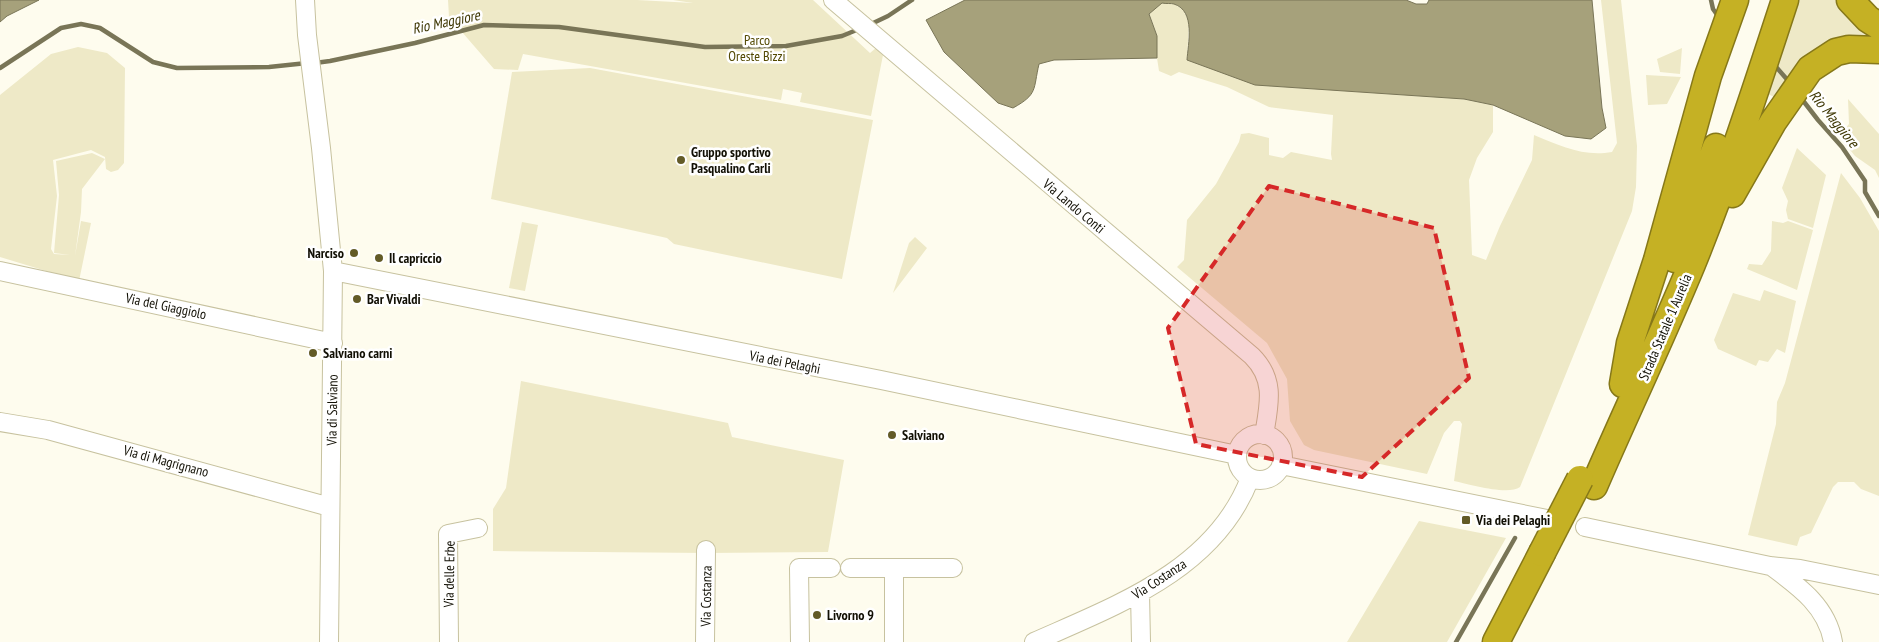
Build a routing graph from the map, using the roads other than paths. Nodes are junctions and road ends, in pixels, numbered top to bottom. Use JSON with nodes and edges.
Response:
{"nodes":[{"id":1,"x":305,"y":0,"type":"edge"},
{"id":2,"x":832,"y":0,"type":"edge"},
{"id":3,"x":1735,"y":0,"type":"edge"},
{"id":4,"x":1766,"y":0,"type":"edge"},
{"id":5,"x":1785,"y":0,"type":"edge"},
{"id":6,"x":1850,"y":0,"type":"edge"},
{"id":7,"x":1879,"y":26,"type":"edge"},
{"id":8,"x":1879,"y":50,"type":"edge"},
{"id":9,"x":1692,"y":264,"type":"junction"},
{"id":10,"x":0,"y":270,"type":"edge"},
{"id":11,"x":333,"y":270,"type":"junction"},
{"id":12,"x":333,"y":343,"type":"junction"},
{"id":13,"x":1623,"y":384,"type":"junction"},
{"id":14,"x":0,"y":422,"type":"edge"},
{"id":15,"x":1264,"y":435,"type":"junction"},
{"id":16,"x":1237,"y":455,"type":"junction"},
{"id":17,"x":1281,"y":465,"type":"junction"},
{"id":18,"x":1250,"y":478,"type":"junction"},
{"id":19,"x":1587,"y":483,"type":"junction"},
{"id":20,"x":330,"y":507,"type":"junction"},
{"id":21,"x":1547,"y":519,"type":"dead end"},
{"id":22,"x":1585,"y":527,"type":"dead end"},
{"id":23,"x":478,"y":528,"type":"dead end"},
{"id":24,"x":706,"y":550,"type":"dead end"},
{"id":25,"x":1550,"y":556,"type":"junction"},
{"id":26,"x":1770,"y":566,"type":"junction"},
{"id":27,"x":832,"y":568,"type":"dead end"},
{"id":28,"x":850,"y":568,"type":"dead end"},
{"id":29,"x":894,"y":568,"type":"junction"},
{"id":30,"x":953,"y":568,"type":"dead end"},
{"id":31,"x":1879,"y":585,"type":"edge"},
{"id":32,"x":1140,"y":593,"type":"junction"},
{"id":33,"x":329,"y":642,"type":"edge"},
{"id":34,"x":449,"y":642,"type":"edge"},
{"id":35,"x":705,"y":642,"type":"edge"},
{"id":36,"x":800,"y":642,"type":"edge"},
{"id":37,"x":894,"y":642,"type":"edge"},
{"id":38,"x":1034,"y":642,"type":"edge"},
{"id":39,"x":1141,"y":642,"type":"edge"},
{"id":40,"x":1496,"y":642,"type":"edge"},
{"id":41,"x":1514,"y":642,"type":"edge"},
{"id":42,"x":1833,"y":642,"type":"edge"}],
"edges":[{"from":1,"to":11,"type":"street","name":"Via di Salviano"},
{"from":2,"to":15,"type":"street","name":"Via Lando Conti"},
{"from":3,"to":13,"type":"highway"},
{"from":4,"to":13,"type":"highway","name":"Strada Statale 1 Aurelia"},
{"from":5,"to":9,"type":"highway","name":"Strada Statale 1 Aurelia"},
{"from":6,"to":7,"type":"highway"},
{"from":8,"to":9,"type":"highway"},
{"from":9,"to":19,"type":"highway","name":"Strada Statale 1 Aurelia"},
{"from":10,"to":12,"type":"street","name":"Via del Giaggiolo"},
{"from":11,"to":12,"type":"street","name":"Via di Salviano"},
{"from":11,"to":16,"type":"street","name":"Via dei Pelaghi"},
{"from":12,"to":20,"type":"street","name":"Via di Salviano"},
{"from":13,"to":19,"type":"highway","name":"Strada Statale 1 Aurelia"},
{"from":14,"to":20,"type":"street","name":"Via di Magrignano"},
{"from":15,"to":16,"type":"street"},
{"from":15,"to":17,"type":"street"},
{"from":16,"to":18,"type":"street"},
{"from":17,"to":18,"type":"street"},
{"from":17,"to":21,"type":"street"},
{"from":18,"to":32,"type":"street","name":"Via Costanza"},
{"from":19,"to":25,"type":"highway","name":"Strada Statale 1 Aurelia"},
{"from":20,"to":33,"type":"street","name":"Via di Salviano"},
{"from":22,"to":26,"type":"street"},
{"from":23,"to":34,"type":"street","name":"Via delle Erbe"},
{"from":24,"to":35,"type":"street","name":"Via Costanza"},
{"from":25,"to":40,"type":"highway","name":"Strada Statale 1 Aurelia"},
{"from":25,"to":41,"type":"highway","name":"Strada Statale 1 Aurelia"},
{"from":26,"to":31,"type":"street"},
{"from":26,"to":42,"type":"street"},
{"from":27,"to":36,"type":"street"},
{"from":28,"to":29,"type":"street"},
{"from":29,"to":30,"type":"street"},
{"from":29,"to":37,"type":"street"},
{"from":32,"to":38,"type":"street","name":"Via Costanza"},
{"from":32,"to":39,"type":"street"}]}
